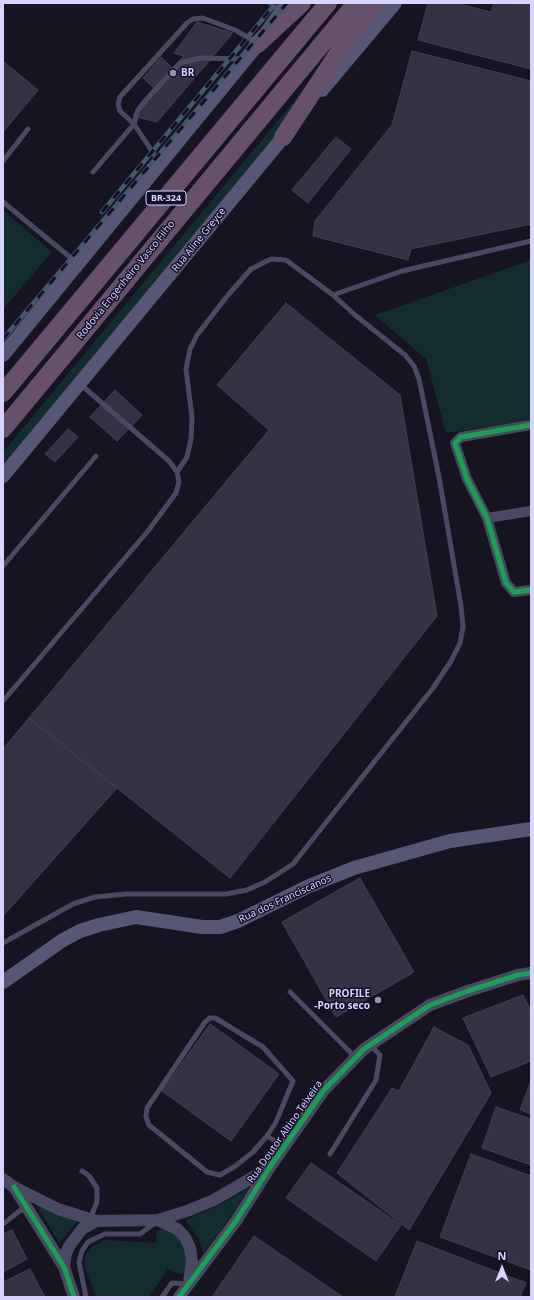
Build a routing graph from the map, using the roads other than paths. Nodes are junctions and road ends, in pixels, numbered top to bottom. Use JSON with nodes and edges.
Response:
{"nodes":[{"id":1,"x":270,"y":3,"type":"edge"},
{"id":2,"x":302,"y":3,"type":"edge"},
{"id":3,"x":328,"y":3,"type":"edge"},
{"id":4,"x":356,"y":3,"type":"edge"},
{"id":5,"x":376,"y":3,"type":"edge"},
{"id":6,"x":395,"y":3,"type":"edge"},
{"id":7,"x":285,"y":7,"type":"edge"},
{"id":8,"x":258,"y":44,"type":"junction"},
{"id":9,"x":245,"y":59,"type":"junction"},
{"id":10,"x":134,"y":124,"type":"junction"},
{"id":11,"x":28,"y":129,"type":"dead end"},
{"id":12,"x":283,"y":137,"type":"junction"},
{"id":13,"x":3,"y":160,"type":"edge"},
{"id":14,"x":160,"y":163,"type":"junction"},
{"id":15,"x":93,"y":172,"type":"dead end"},
{"id":16,"x":3,"y":202,"type":"edge"},
{"id":17,"x":531,"y":241,"type":"edge"},
{"id":18,"x":78,"y":264,"type":"junction"},
{"id":19,"x":333,"y":295,"type":"junction"},
{"id":20,"x":3,"y":355,"type":"edge"},
{"id":21,"x":80,"y":384,"type":"junction"},
{"id":22,"x":3,"y":393,"type":"edge"},
{"id":23,"x":531,"y":425,"type":"edge"},
{"id":24,"x":3,"y":429,"type":"edge"},
{"id":25,"x":96,"y":456,"type":"dead end"},
{"id":26,"x":177,"y":472,"type":"junction"},
{"id":27,"x":3,"y":476,"type":"edge"},
{"id":28,"x":531,"y":511,"type":"edge"},
{"id":29,"x":487,"y":518,"type":"junction"},
{"id":30,"x":3,"y":566,"type":"edge"},
{"id":31,"x":531,"y":590,"type":"edge"},
{"id":32,"x":3,"y":701,"type":"edge"},
{"id":33,"x":531,"y":829,"type":"edge"},
{"id":34,"x":3,"y":943,"type":"edge"},
{"id":35,"x":531,"y":973,"type":"edge"},
{"id":36,"x":3,"y":982,"type":"edge"},
{"id":37,"x":290,"y":992,"type":"dead end"},
{"id":38,"x":370,"y":1045,"type":"junction"},
{"id":39,"x":356,"y":1058,"type":"junction"},
{"id":40,"x":266,"y":1136,"type":"junction"},
{"id":41,"x":284,"y":1147,"type":"junction"},
{"id":42,"x":330,"y":1154,"type":"dead end"},
{"id":43,"x":270,"y":1168,"type":"junction"},
{"id":44,"x":82,"y":1171,"type":"dead end"},
{"id":45,"x":3,"y":1179,"type":"edge"},
{"id":46,"x":14,"y":1187,"type":"junction"},
{"id":47,"x":26,"y":1206,"type":"junction"},
{"id":48,"x":93,"y":1220,"type":"junction"},
{"id":49,"x":158,"y":1220,"type":"junction"},
{"id":50,"x":3,"y":1224,"type":"edge"},
{"id":51,"x":64,"y":1267,"type":"junction"},
{"id":52,"x":189,"y":1284,"type":"junction"},
{"id":53,"x":74,"y":1297,"type":"edge"},
{"id":54,"x":86,"y":1297,"type":"edge"},
{"id":55,"x":162,"y":1297,"type":"edge"},
{"id":56,"x":179,"y":1297,"type":"edge"}],
"edges":[{"from":1,"to":7,"type":"lane"},
{"from":2,"to":8,"type":"highway"},
{"from":3,"to":22,"type":"highway","name":"Rodovia Engenheiro Vasco Filho","number":"BR-324"},
{"from":4,"to":24,"type":"highway","name":"Rodovia Engenheiro Vasco Filho","number":"BR-324"},
{"from":5,"to":12,"type":"highway"},
{"from":6,"to":12,"type":"main road","name":"Rua Aline Greyce"},
{"from":7,"to":8,"type":"main road"},
{"from":8,"to":9,"type":"main road"},
{"from":8,"to":10,"type":"lane"},
{"from":9,"to":10,"type":"lane"},
{"from":9,"to":14,"type":"main road"},
{"from":10,"to":14,"type":"lane"},
{"from":10,"to":15,"type":"lane"},
{"from":11,"to":13,"type":"lane"},
{"from":12,"to":21,"type":"main road","name":"Rua Aline Greyce"},
{"from":14,"to":18,"type":"main road"},
{"from":16,"to":18,"type":"lane"},
{"from":17,"to":19,"type":"lane"},
{"from":18,"to":20,"type":"main road"},
{"from":19,"to":26,"type":"lane"},
{"from":19,"to":34,"type":"lane"},
{"from":21,"to":26,"type":"lane"},
{"from":21,"to":27,"type":"main road","name":"Rua Aline Greyce"},
{"from":23,"to":29,"type":"street"},
{"from":25,"to":30,"type":"lane"},
{"from":26,"to":32,"type":"lane"},
{"from":28,"to":29,"type":"street"},
{"from":29,"to":31,"type":"street"},
{"from":33,"to":36,"type":"main road","name":"Rua dos Franciscanos"},
{"from":35,"to":38,"type":"street","name":"Rua Doutor Altino Teixeira"},
{"from":37,"to":39,"type":"lane"},
{"from":38,"to":39,"type":"street","name":"Rua Doutor Altino Teixeira"},
{"from":38,"to":42,"type":"lane"},
{"from":39,"to":41,"type":"street","name":"Rua Doutor Altino Teixeira"},
{"from":40,"to":40,"type":"lane"},
{"from":40,"to":41,"type":"lane"},
{"from":41,"to":43,"type":"street","name":"Rua Doutor Altino Teixeira"},
{"from":43,"to":49,"type":"street","name":"Rua Doutor Altino Teixeira"},
{"from":43,"to":52,"type":"street","name":"Rua Doutor Altino Teixeira"},
{"from":44,"to":48,"type":"lane"},
{"from":45,"to":46,"type":"street"},
{"from":46,"to":47,"type":"street"},
{"from":46,"to":48,"type":"street"},
{"from":47,"to":50,"type":"lane"},
{"from":47,"to":51,"type":"street"},
{"from":48,"to":49,"type":"street"},
{"from":48,"to":51,"type":"street"},
{"from":49,"to":52,"type":"street"},
{"from":49,"to":54,"type":"lane"},
{"from":51,"to":53,"type":"street"},
{"from":52,"to":55,"type":"lane"},
{"from":52,"to":56,"type":"street","name":"Rua Doutor Altino Teixeira"}]}
